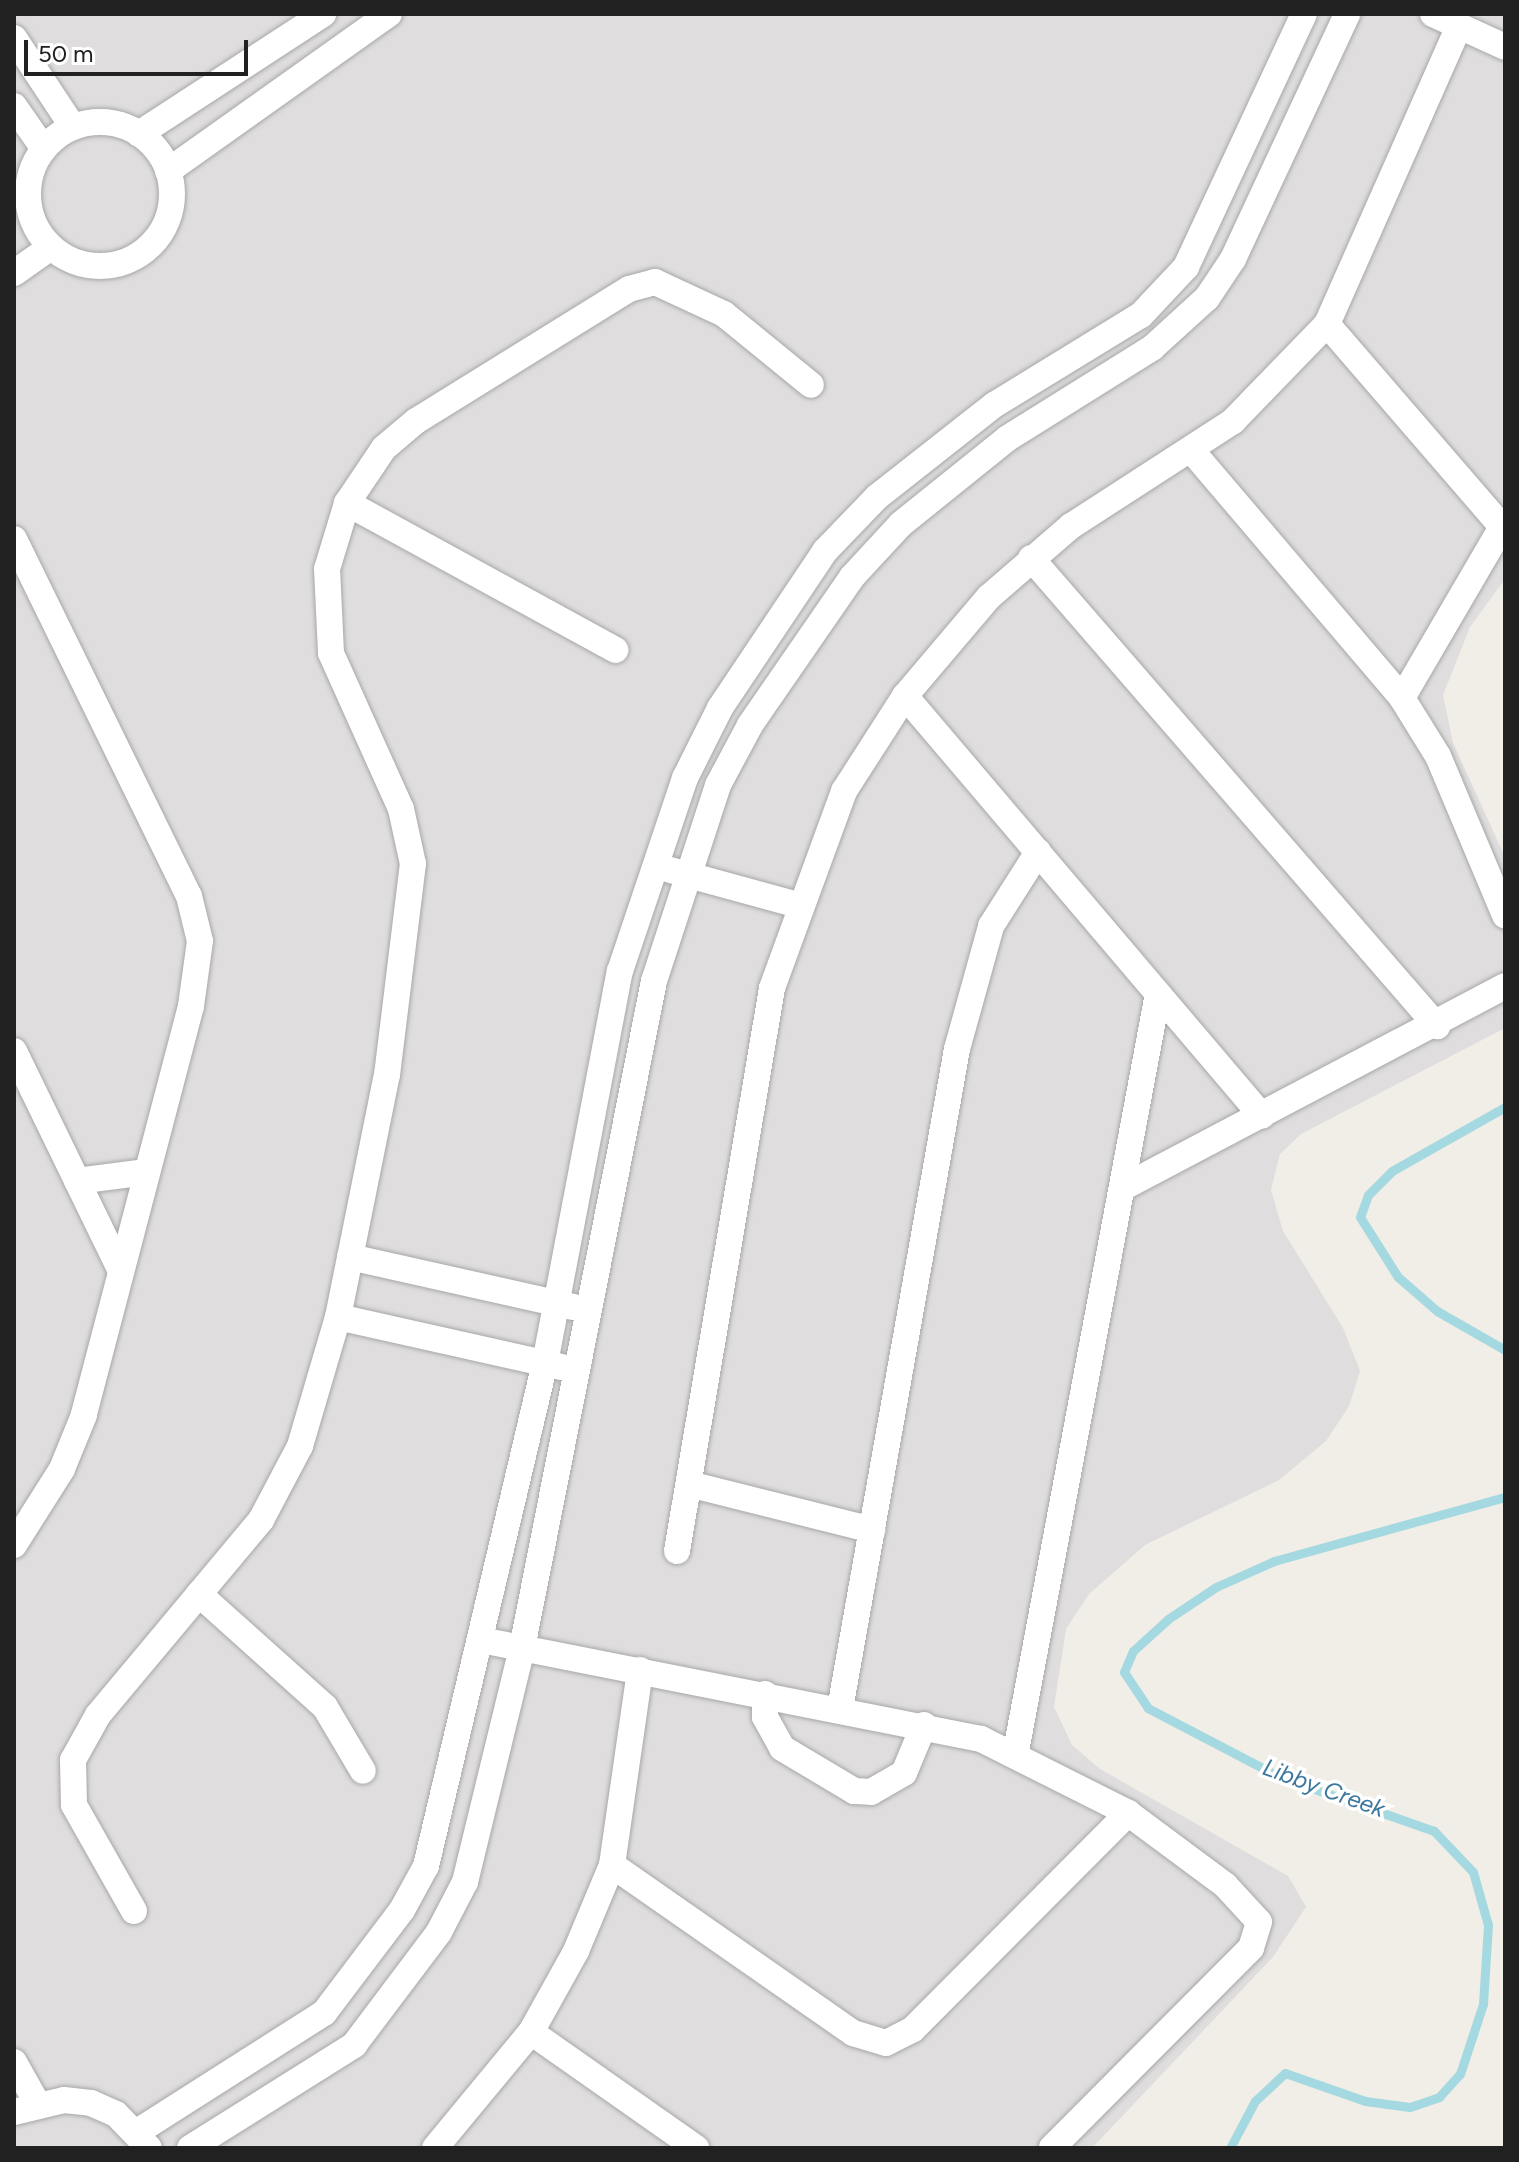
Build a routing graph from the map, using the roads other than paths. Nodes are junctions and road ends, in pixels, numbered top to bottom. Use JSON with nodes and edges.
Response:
{"nodes":[{"id":1,"x":323,"y":14,"type":"edge"},
{"id":2,"x":389,"y":14,"type":"edge"},
{"id":3,"x":1304,"y":14,"type":"edge"},
{"id":4,"x":1347,"y":14,"type":"edge"},
{"id":5,"x":1433,"y":14,"type":"edge"},
{"id":6,"x":1459,"y":26,"type":"junction"},
{"id":7,"x":14,"y":38,"type":"edge"},
{"id":8,"x":1505,"y":47,"type":"edge"},
{"id":9,"x":14,"y":106,"type":"edge"},
{"id":10,"x":73,"y":127,"type":"junction"},
{"id":11,"x":139,"y":134,"type":"junction"},
{"id":12,"x":44,"y":149,"type":"junction"},
{"id":13,"x":168,"y":171,"type":"junction"},
{"id":14,"x":23,"y":223,"type":"edge"},
{"id":15,"x":51,"y":247,"type":"junction"},
{"id":16,"x":14,"y":273,"type":"edge"},
{"id":17,"x":1327,"y":324,"type":"junction"},
{"id":18,"x":811,"y":385,"type":"dead end"},
{"id":19,"x":1192,"y":451,"type":"junction"},
{"id":20,"x":347,"y":503,"type":"junction"},
{"id":21,"x":1504,"y":527,"type":"edge"},
{"id":22,"x":14,"y":539,"type":"edge"},
{"id":23,"x":1031,"y":558,"type":"junction"},
{"id":24,"x":615,"y":650,"type":"dead end"},
{"id":25,"x":905,"y":696,"type":"junction"},
{"id":26,"x":1402,"y":698,"type":"junction"},
{"id":27,"x":1038,"y":852,"type":"junction"},
{"id":28,"x":653,"y":866,"type":"junction"},
{"id":29,"x":686,"y":874,"type":"junction"},
{"id":30,"x":798,"y":905,"type":"junction"},
{"id":31,"x":1505,"y":915,"type":"edge"},
{"id":32,"x":1505,"y":986,"type":"edge"},
{"id":33,"x":1158,"y":994,"type":"junction"},
{"id":34,"x":1437,"y":1026,"type":"junction"},
{"id":35,"x":14,"y":1051,"type":"edge"},
{"id":36,"x":1262,"y":1116,"type":"junction"},
{"id":37,"x":146,"y":1172,"type":"junction"},
{"id":38,"x":77,"y":1181,"type":"junction"},
{"id":39,"x":1122,"y":1188,"type":"junction"},
{"id":40,"x":350,"y":1257,"type":"junction"},
{"id":41,"x":120,"y":1269,"type":"junction"},
{"id":42,"x":557,"y":1304,"type":"junction"},
{"id":43,"x":591,"y":1311,"type":"junction"},
{"id":44,"x":338,"y":1317,"type":"junction"},
{"id":45,"x":545,"y":1363,"type":"junction"},
{"id":46,"x":580,"y":1372,"type":"junction"},
{"id":47,"x":689,"y":1484,"type":"junction"},
{"id":48,"x":872,"y":1530,"type":"junction"},
{"id":49,"x":16,"y":1536,"type":"edge"},
{"id":50,"x":677,"y":1551,"type":"dead end"},
{"id":51,"x":199,"y":1594,"type":"junction"},
{"id":52,"x":481,"y":1640,"type":"junction"},
{"id":53,"x":522,"y":1648,"type":"junction"},
{"id":54,"x":640,"y":1670,"type":"junction"},
{"id":55,"x":765,"y":1694,"type":"junction"},
{"id":56,"x":840,"y":1709,"type":"junction"},
{"id":57,"x":924,"y":1725,"type":"junction"},
{"id":58,"x":1016,"y":1751,"type":"junction"},
{"id":59,"x":363,"y":1771,"type":"dead end"},
{"id":60,"x":1128,"y":1813,"type":"junction"},
{"id":61,"x":612,"y":1865,"type":"junction"},
{"id":62,"x":134,"y":1911,"type":"dead end"},
{"id":63,"x":531,"y":2032,"type":"junction"},
{"id":64,"x":14,"y":2062,"type":"edge"},
{"id":65,"x":26,"y":2107,"type":"edge"},
{"id":66,"x":143,"y":2140,"type":"edge"},
{"id":67,"x":190,"y":2148,"type":"edge"},
{"id":68,"x":435,"y":2148,"type":"edge"},
{"id":69,"x":696,"y":2148,"type":"edge"},
{"id":70,"x":1052,"y":2148,"type":"edge"}],
"edges":[{"from":1,"to":11,"type":"street"},
{"from":2,"to":13,"type":"street"},
{"from":3,"to":28,"type":"street"},
{"from":4,"to":29,"type":"street"},
{"from":5,"to":6,"type":"street"},
{"from":6,"to":8,"type":"street"},
{"from":6,"to":17,"type":"street"},
{"from":7,"to":10,"type":"street"},
{"from":9,"to":12,"type":"street"},
{"from":10,"to":11,"type":"street"},
{"from":10,"to":12,"type":"street"},
{"from":11,"to":13,"type":"street"},
{"from":12,"to":14,"type":"street"},
{"from":13,"to":15,"type":"street"},
{"from":14,"to":15,"type":"street"},
{"from":15,"to":16,"type":"street"},
{"from":17,"to":19,"type":"street"},
{"from":17,"to":21,"type":"street"},
{"from":18,"to":20,"type":"street"},
{"from":19,"to":23,"type":"street"},
{"from":19,"to":26,"type":"street"},
{"from":20,"to":24,"type":"street"},
{"from":20,"to":40,"type":"street"},
{"from":21,"to":26,"type":"street"},
{"from":22,"to":37,"type":"street"},
{"from":23,"to":25,"type":"street"},
{"from":23,"to":34,"type":"street"},
{"from":25,"to":27,"type":"street"},
{"from":25,"to":30,"type":"street"},
{"from":26,"to":31,"type":"street"},
{"from":27,"to":33,"type":"street"},
{"from":27,"to":48,"type":"street"},
{"from":28,"to":29,"type":"street"},
{"from":28,"to":42,"type":"street"},
{"from":29,"to":30,"type":"street"},
{"from":29,"to":43,"type":"street"},
{"from":30,"to":47,"type":"street"},
{"from":32,"to":34,"type":"street"},
{"from":33,"to":36,"type":"street"},
{"from":33,"to":39,"type":"street"},
{"from":34,"to":36,"type":"street"},
{"from":35,"to":38,"type":"street"},
{"from":36,"to":39,"type":"street"},
{"from":37,"to":38,"type":"street"},
{"from":37,"to":41,"type":"street"},
{"from":38,"to":41,"type":"street"},
{"from":39,"to":58,"type":"street"},
{"from":40,"to":42,"type":"street"},
{"from":40,"to":44,"type":"street"},
{"from":41,"to":49,"type":"street"},
{"from":42,"to":43,"type":"street"},
{"from":42,"to":45,"type":"street"},
{"from":43,"to":46,"type":"street"},
{"from":44,"to":45,"type":"street"},
{"from":44,"to":51,"type":"street"},
{"from":45,"to":46,"type":"street"},
{"from":45,"to":52,"type":"street"},
{"from":46,"to":53,"type":"street"},
{"from":47,"to":48,"type":"street"},
{"from":47,"to":50,"type":"street"},
{"from":48,"to":56,"type":"street"},
{"from":51,"to":59,"type":"street"},
{"from":51,"to":62,"type":"street"},
{"from":52,"to":53,"type":"street"},
{"from":52,"to":66,"type":"street"},
{"from":53,"to":54,"type":"street"},
{"from":53,"to":67,"type":"street"},
{"from":54,"to":55,"type":"street"},
{"from":54,"to":61,"type":"street"},
{"from":55,"to":56,"type":"street"},
{"from":55,"to":57,"type":"street"},
{"from":56,"to":57,"type":"street"},
{"from":57,"to":58,"type":"street"},
{"from":58,"to":60,"type":"street"},
{"from":60,"to":61,"type":"street"},
{"from":60,"to":70,"type":"street"},
{"from":61,"to":63,"type":"street"},
{"from":63,"to":68,"type":"street"},
{"from":63,"to":69,"type":"street"},
{"from":64,"to":65,"type":"street"},
{"from":65,"to":66,"type":"street"}]}
